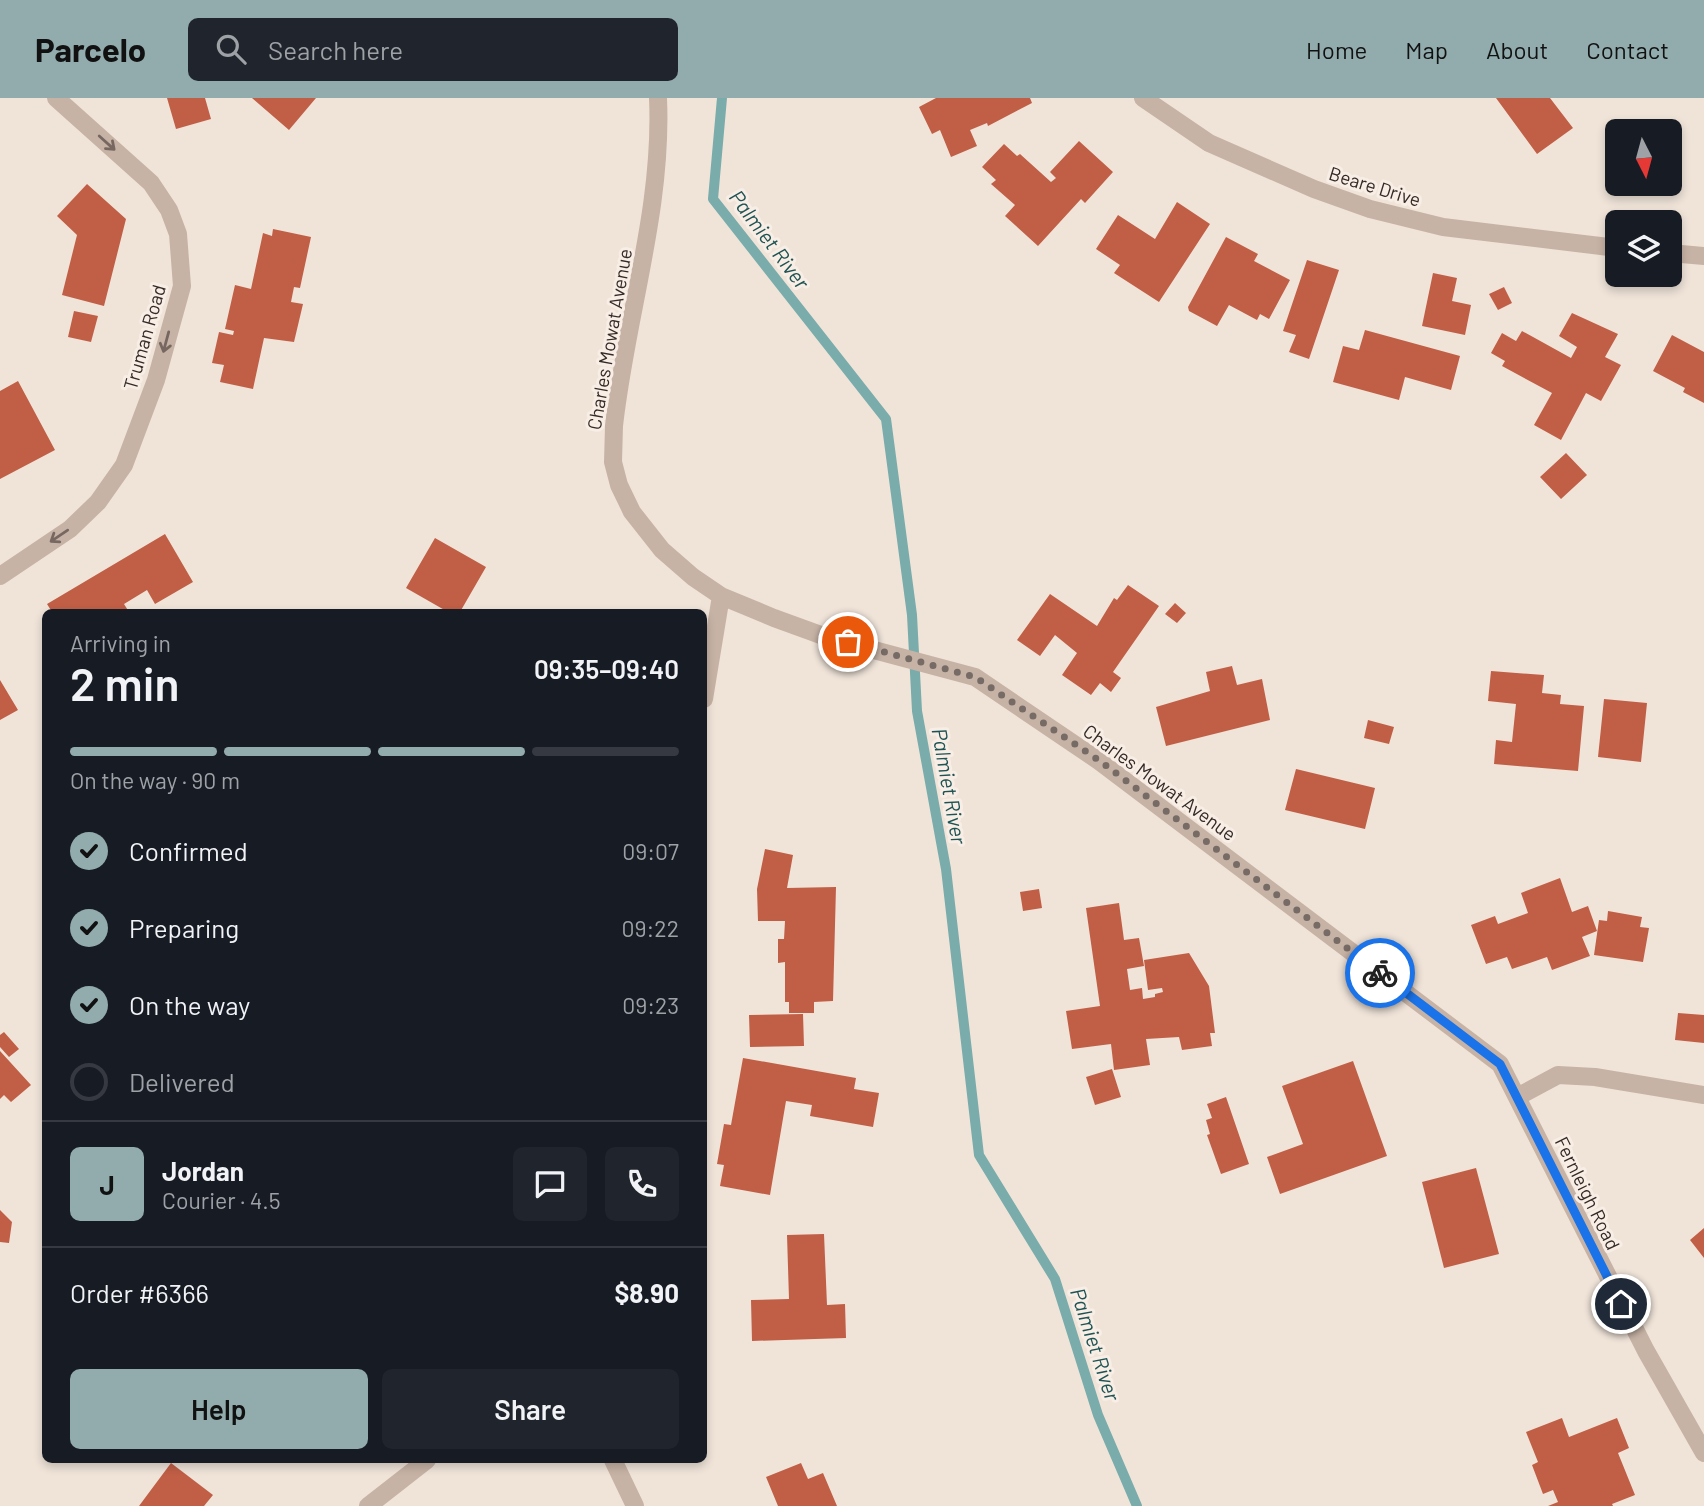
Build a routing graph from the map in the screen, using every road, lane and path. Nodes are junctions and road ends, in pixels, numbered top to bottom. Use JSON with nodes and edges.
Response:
{"nodes":[{"id":1,"x":56,"y":98,"type":"edge"},
{"id":2,"x":658,"y":98,"type":"edge"},
{"id":3,"x":1143,"y":98,"type":"edge"},
{"id":4,"x":1605,"y":247,"type":"edge"},
{"id":5,"x":1682,"y":254,"type":"edge"},
{"id":6,"x":1704,"y":256,"type":"edge"},
{"id":7,"x":0,"y":576,"type":"edge"},
{"id":8,"x":721,"y":596,"type":"junction"},
{"id":9,"x":707,"y":681,"type":"edge"},
{"id":10,"x":1518,"y":1096,"type":"junction"},
{"id":11,"x":1704,"y":1096,"type":"edge"},
{"id":12,"x":1704,"y":1453,"type":"edge"},
{"id":13,"x":423,"y":1463,"type":"edge"},
{"id":14,"x":614,"y":1463,"type":"edge"},
{"id":15,"x":368,"y":1506,"type":"edge"},
{"id":16,"x":635,"y":1506,"type":"edge"}],
"edges":[{"from":1,"to":7,"type":"street","name":"Truman Road","one_way":true},
{"from":2,"to":8,"type":"street","name":"Charles Mowat Avenue"},
{"from":3,"to":4,"type":"street","name":"Beare Drive"},
{"from":5,"to":6,"type":"street"},
{"from":8,"to":9,"type":"street"},
{"from":8,"to":10,"type":"street","name":"Charles Mowat Avenue"},
{"from":10,"to":11,"type":"street"},
{"from":10,"to":12,"type":"street","name":"Fernleigh Road"},
{"from":13,"to":15,"type":"street"},
{"from":14,"to":16,"type":"street"}]}
